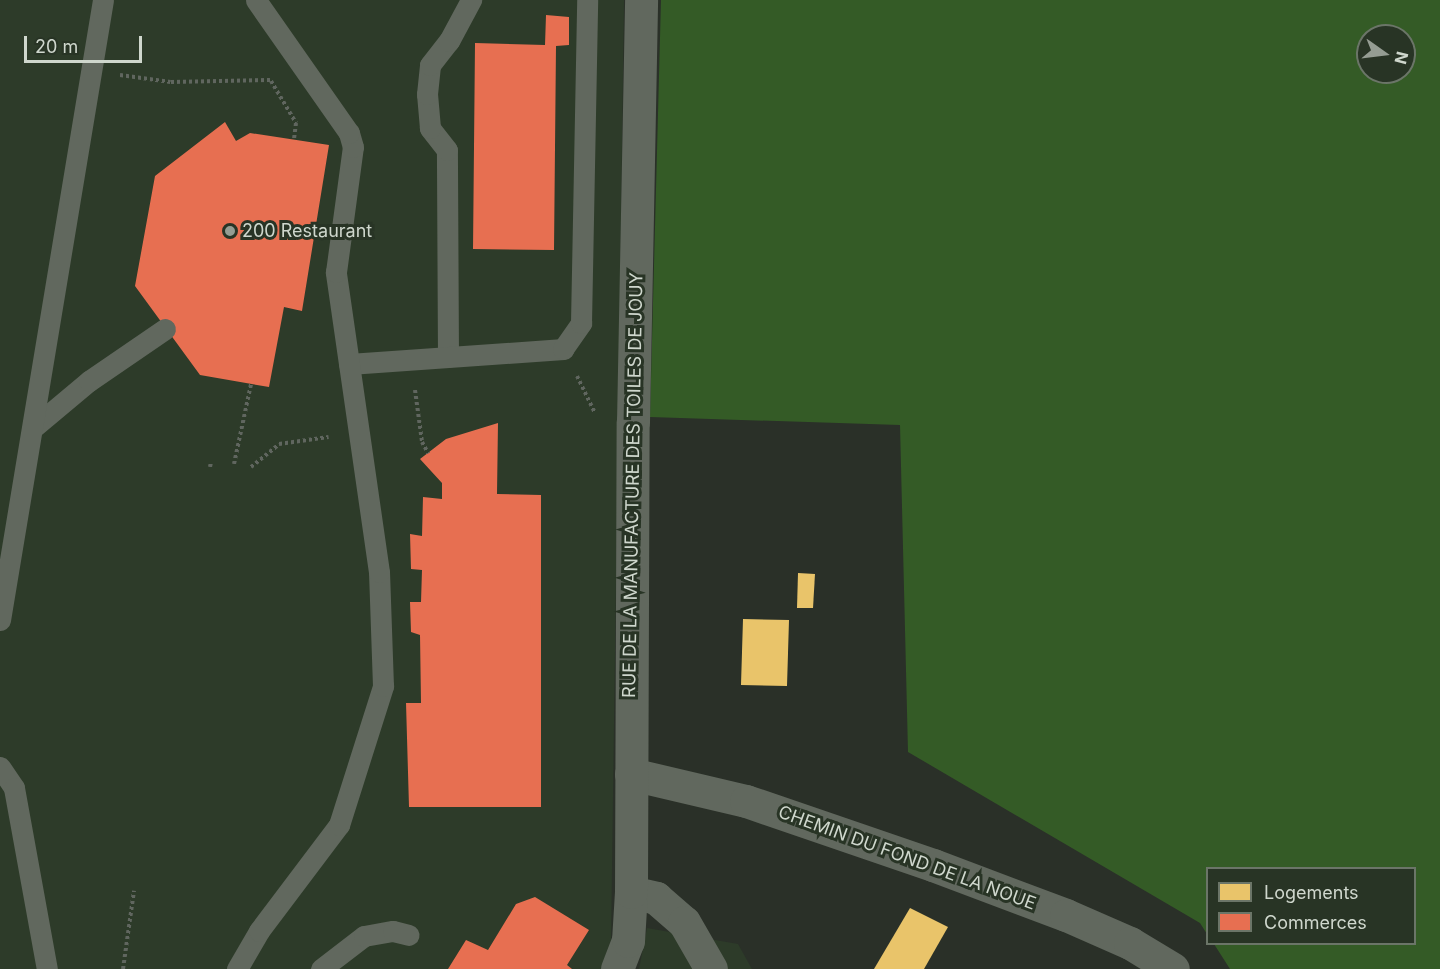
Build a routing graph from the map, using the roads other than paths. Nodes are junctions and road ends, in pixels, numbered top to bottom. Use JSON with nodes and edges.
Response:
{"nodes":[{"id":1,"x":103,"y":0,"type":"edge"},
{"id":2,"x":256,"y":0,"type":"edge"},
{"id":3,"x":471,"y":0,"type":"edge"},
{"id":4,"x":587,"y":0,"type":"edge"},
{"id":5,"x":641,"y":0,"type":"edge"},
{"id":6,"x":165,"y":329,"type":"dead end"},
{"id":7,"x":448,"y":357,"type":"junction"},
{"id":8,"x":349,"y":364,"type":"junction"},
{"id":9,"x":34,"y":427,"type":"junction"},
{"id":10,"x":0,"y":620,"type":"edge"},
{"id":11,"x":0,"y":767,"type":"edge"},
{"id":12,"x":631,"y":774,"type":"junction"},
{"id":13,"x":631,"y":892,"type":"junction"},
{"id":14,"x":408,"y":935,"type":"dead end"},
{"id":15,"x":47,"y":969,"type":"edge"},
{"id":16,"x":237,"y":969,"type":"edge"},
{"id":17,"x":321,"y":969,"type":"edge"},
{"id":18,"x":617,"y":969,"type":"edge"},
{"id":19,"x":711,"y":969,"type":"edge"},
{"id":20,"x":1173,"y":969,"type":"edge"}],
"edges":[{"from":1,"to":9,"type":"lane"},
{"from":2,"to":8,"type":"lane"},
{"from":3,"to":7,"type":"lane"},
{"from":4,"to":7,"type":"lane"},
{"from":5,"to":12,"type":"street","name":"RUE DE LA MANUFACTURE DES TOILES DE JOUY"},
{"from":6,"to":9,"type":"lane"},
{"from":7,"to":8,"type":"lane"},
{"from":8,"to":16,"type":"lane"},
{"from":9,"to":10,"type":"lane"},
{"from":11,"to":15,"type":"lane"},
{"from":12,"to":13,"type":"street","name":"RUE DE LA MANUFACTURE DES TOILES DE JOUY"},
{"from":12,"to":20,"type":"street","name":"CHEMIN DU FOND DE LA NOUE"},
{"from":13,"to":18,"type":"street","name":"RUE DE LA MANUFACTURE DES TOILES DE JOUY"},
{"from":13,"to":19,"type":"street"},
{"from":14,"to":17,"type":"lane"}]}
